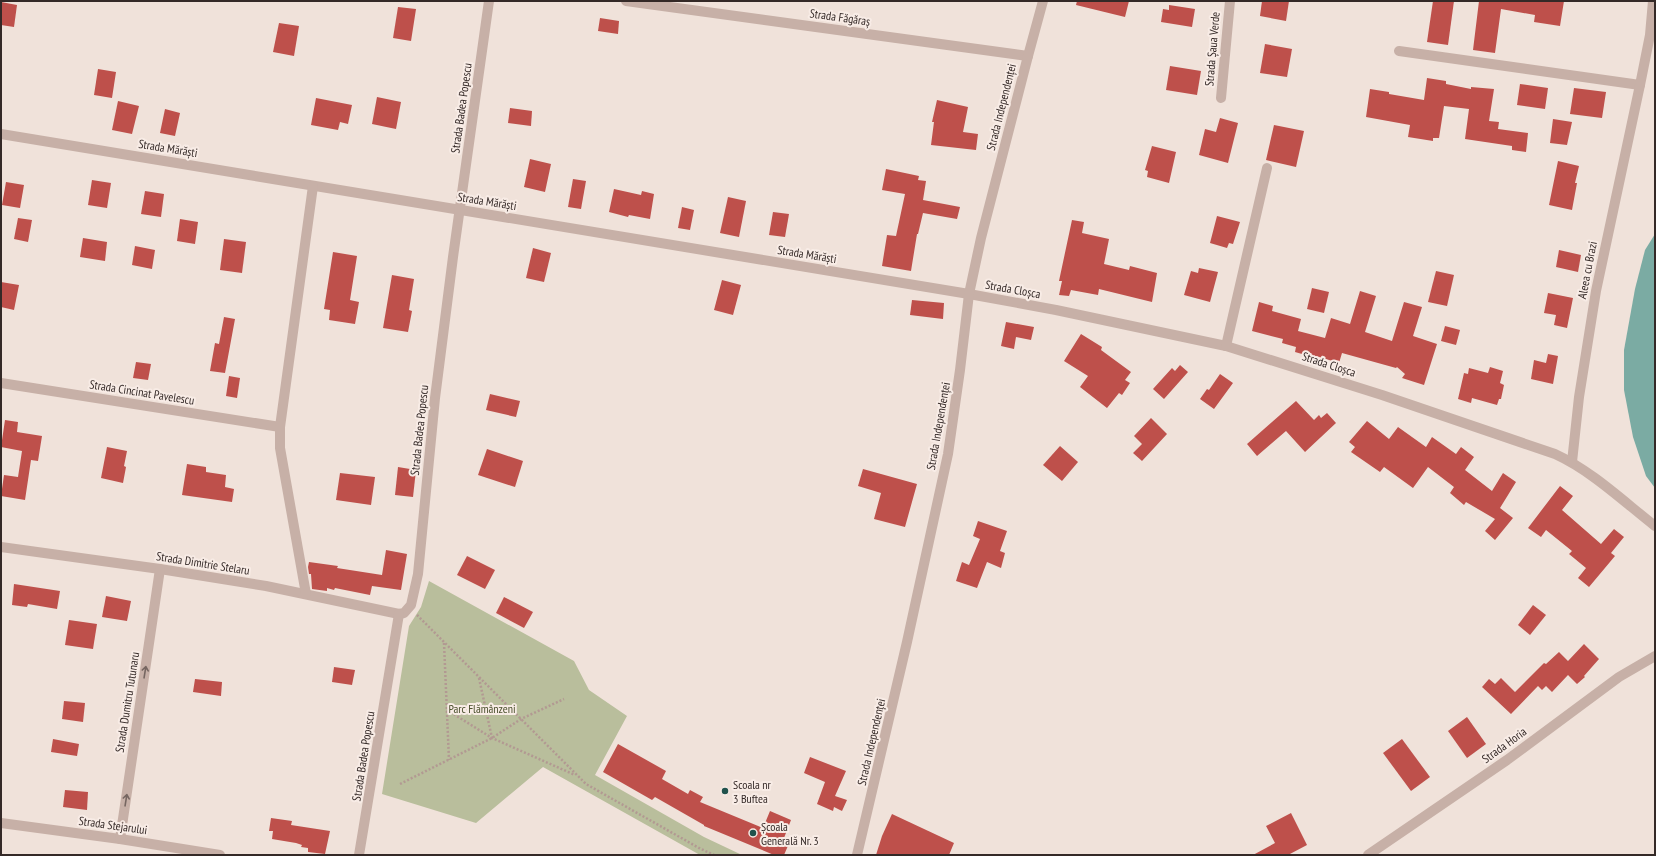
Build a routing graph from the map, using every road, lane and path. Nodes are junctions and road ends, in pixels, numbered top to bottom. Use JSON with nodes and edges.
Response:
{"nodes":[{"id":1,"x":489,"y":1,"type":"edge"},
{"id":2,"x":626,"y":1,"type":"edge"},
{"id":3,"x":1043,"y":1,"type":"edge"},
{"id":4,"x":1230,"y":1,"type":"edge"},
{"id":5,"x":1653,"y":1,"type":"edge"},
{"id":6,"x":1399,"y":51,"type":"dead end"},
{"id":7,"x":1028,"y":56,"type":"junction"},
{"id":8,"x":1640,"y":85,"type":"junction"},
{"id":9,"x":1221,"y":98,"type":"dead end"},
{"id":10,"x":1,"y":134,"type":"edge"},
{"id":11,"x":1267,"y":168,"type":"dead end"},
{"id":12,"x":314,"y":186,"type":"junction"},
{"id":13,"x":460,"y":210,"type":"junction"},
{"id":14,"x":969,"y":294,"type":"junction"},
{"id":15,"x":1226,"y":346,"type":"junction"},
{"id":16,"x":1,"y":383,"type":"edge"},
{"id":17,"x":280,"y":426,"type":"junction"},
{"id":18,"x":1572,"y":462,"type":"junction"},
{"id":19,"x":1655,"y":526,"type":"edge"},
{"id":20,"x":1,"y":547,"type":"edge"},
{"id":21,"x":160,"y":569,"type":"junction"},
{"id":22,"x":306,"y":594,"type":"junction"},
{"id":23,"x":411,"y":605,"type":"junction"},
{"id":24,"x":399,"y":614,"type":"junction"},
{"id":25,"x":444,"y":642,"type":"junction"},
{"id":26,"x":1655,"y":656,"type":"edge"},
{"id":27,"x":479,"y":678,"type":"junction"},
{"id":28,"x":564,"y":700,"type":"dead end"},
{"id":29,"x":447,"y":710,"type":"junction"},
{"id":30,"x":521,"y":719,"type":"junction"},
{"id":31,"x":492,"y":738,"type":"junction"},
{"id":32,"x":449,"y":760,"type":"junction"},
{"id":33,"x":578,"y":776,"type":"junction"},
{"id":34,"x":400,"y":784,"type":"dead end"},
{"id":35,"x":1,"y":823,"type":"edge"},
{"id":36,"x":120,"y":839,"type":"junction"},
{"id":37,"x":220,"y":855,"type":"edge"},
{"id":38,"x":360,"y":855,"type":"edge"},
{"id":39,"x":714,"y":855,"type":"edge"},
{"id":40,"x":857,"y":855,"type":"edge"},
{"id":41,"x":1368,"y":855,"type":"edge"}],
"edges":[{"from":1,"to":13,"type":"street","name":"Strada Badea Popescu"},
{"from":2,"to":7,"type":"street","name":"Strada Făgăraș"},
{"from":3,"to":7,"type":"street","name":"Strada Independenței"},
{"from":4,"to":9,"type":"street","name":"Strada Șaua Verde"},
{"from":5,"to":8,"type":"street","name":"Aleea cu Brazi"},
{"from":6,"to":8,"type":"street"},
{"from":7,"to":14,"type":"street","name":"Strada Independenței"},
{"from":8,"to":18,"type":"street","name":"Aleea cu Brazi"},
{"from":10,"to":12,"type":"street","name":"Strada Mărăști"},
{"from":11,"to":15,"type":"street"},
{"from":12,"to":13,"type":"street","name":"Strada Mărăști"},
{"from":12,"to":17,"type":"street"},
{"from":13,"to":14,"type":"street","name":"Strada Mărăști"},
{"from":13,"to":23,"type":"street","name":"Strada Badea Popescu"},
{"from":14,"to":15,"type":"street","name":"Strada Cloșca"},
{"from":14,"to":40,"type":"street","name":"Strada Independenței"},
{"from":15,"to":18,"type":"street","name":"Strada Cloșca"},
{"from":16,"to":17,"type":"street","name":"Strada Cincinat Pavelescu"},
{"from":17,"to":22,"type":"street"},
{"from":18,"to":19,"type":"street","name":"Strada Cloșca"},
{"from":20,"to":21,"type":"street","name":"Strada Dimitrie Stelaru"},
{"from":21,"to":22,"type":"street","name":"Strada Dimitrie Stelaru"},
{"from":36,"to":21,"type":"street","name":"Strada Dumitru Tutunaru","one_way":true},
{"from":22,"to":24,"type":"street","name":"Strada Dimitrie Stelaru"},
{"from":23,"to":24,"type":"street"},
{"from":23,"to":25,"type":"path"},
{"from":24,"to":38,"type":"street","name":"Strada Badea Popescu"},
{"from":25,"to":27,"type":"path"},
{"from":25,"to":29,"type":"path"},
{"from":26,"to":41,"type":"street","name":"Strada Horia"},
{"from":27,"to":30,"type":"path"},
{"from":27,"to":31,"type":"path"},
{"from":28,"to":30,"type":"path"},
{"from":29,"to":31,"type":"path"},
{"from":29,"to":32,"type":"path"},
{"from":30,"to":31,"type":"path"},
{"from":30,"to":33,"type":"path"},
{"from":31,"to":32,"type":"path"},
{"from":31,"to":33,"type":"path"},
{"from":32,"to":34,"type":"path"},
{"from":33,"to":39,"type":"path"},
{"from":35,"to":36,"type":"street","name":"Strada Stejarului"},
{"from":36,"to":37,"type":"street","name":"Strada Stejarului"}]}
